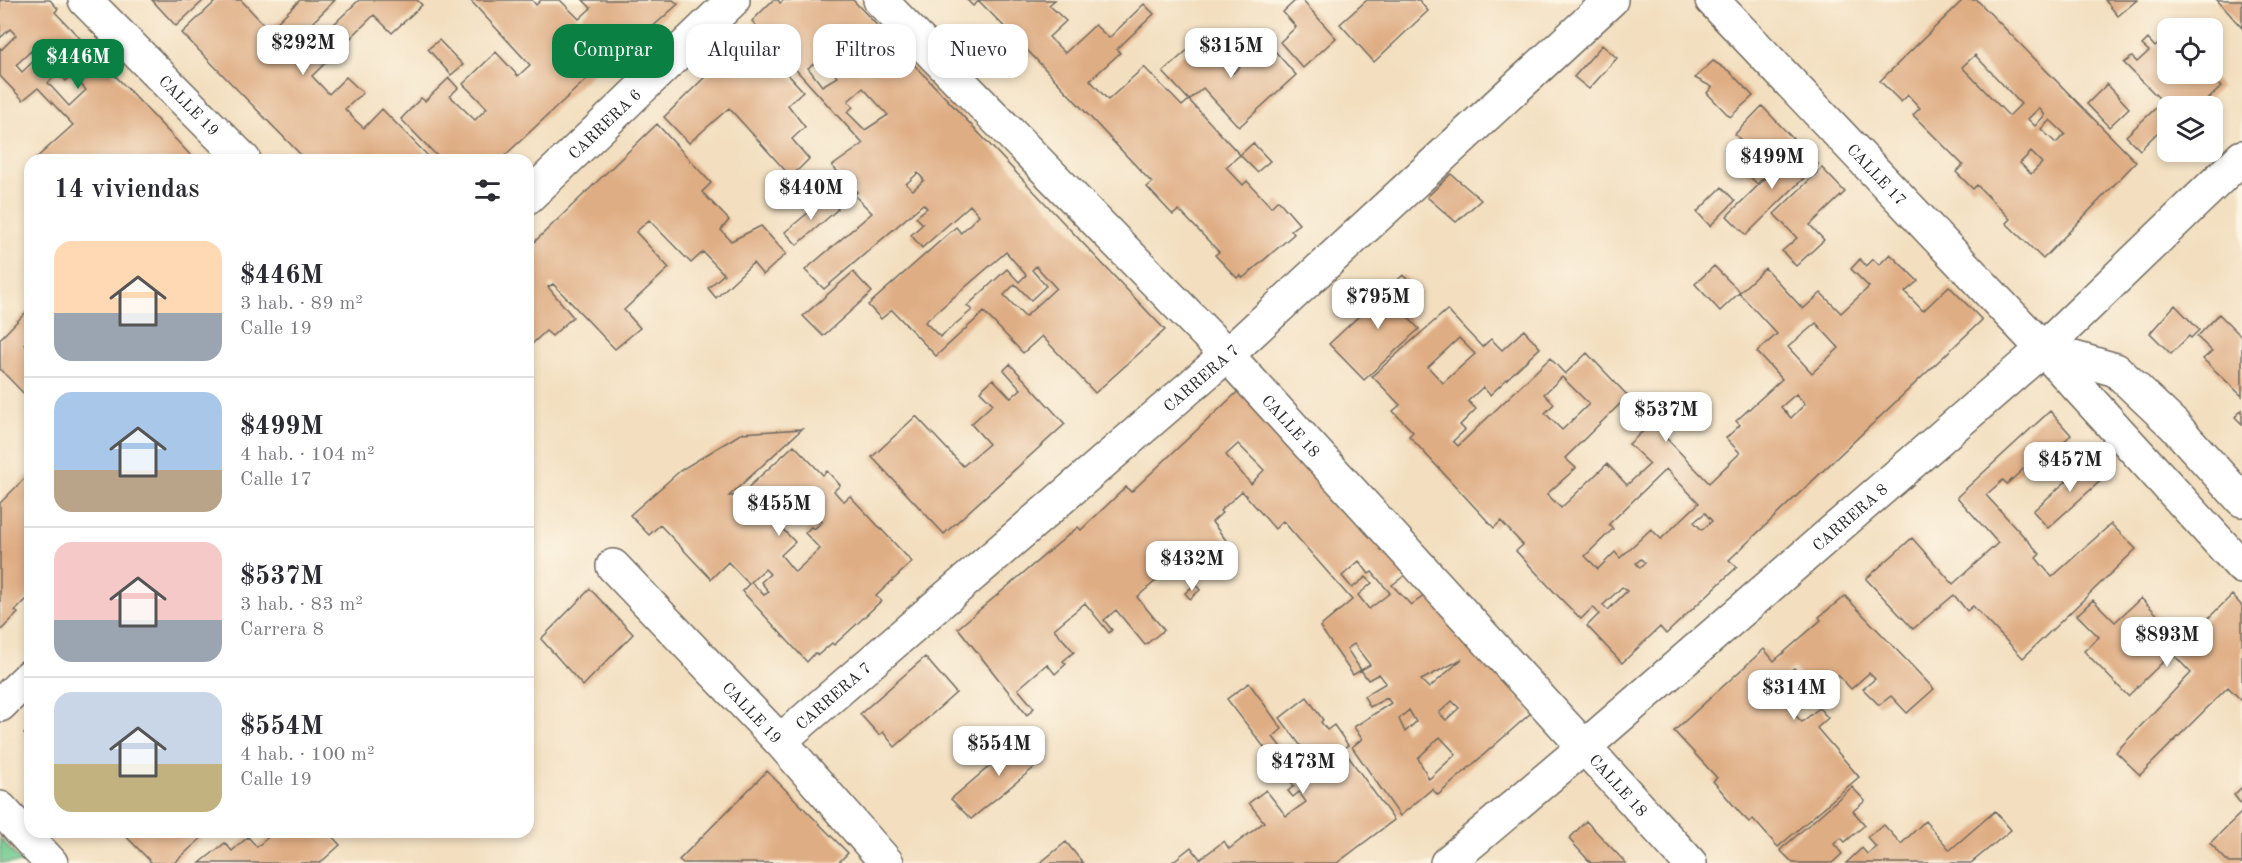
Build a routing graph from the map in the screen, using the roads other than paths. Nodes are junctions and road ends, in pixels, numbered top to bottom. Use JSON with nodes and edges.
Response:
{"nodes":[{"id":1,"x":85,"y":0,"type":"edge"},
{"id":2,"x":733,"y":0,"type":"edge"},
{"id":3,"x":880,"y":0,"type":"edge"},
{"id":4,"x":1611,"y":0,"type":"edge"},
{"id":5,"x":1712,"y":0,"type":"edge"},
{"id":6,"x":238,"y":154,"type":"edge"},
{"id":7,"x":2242,"y":157,"type":"edge"},
{"id":8,"x":534,"y":191,"type":"edge"},
{"id":9,"x":2043,"y":349,"type":"junction"},
{"id":10,"x":1227,"y":355,"type":"junction"},
{"id":11,"x":2242,"y":500,"type":"edge"},
{"id":12,"x":613,"y":566,"type":"dead end"},
{"id":13,"x":2242,"y":567,"type":"edge"},
{"id":14,"x":24,"y":682,"type":"edge"},
{"id":15,"x":0,"y":705,"type":"edge"},
{"id":16,"x":780,"y":741,"type":"junction"},
{"id":17,"x":1583,"y":748,"type":"junction"},
{"id":18,"x":0,"y":808,"type":"edge"},
{"id":19,"x":24,"y":834,"type":"edge"},
{"id":20,"x":28,"y":838,"type":"edge"},
{"id":21,"x":51,"y":863,"type":"edge"},
{"id":22,"x":887,"y":863,"type":"edge"},
{"id":23,"x":1447,"y":863,"type":"edge"},
{"id":24,"x":1690,"y":863,"type":"edge"}],
"edges":[{"from":1,"to":6,"type":"street","name":"CALLE 19"},
{"from":2,"to":8,"type":"street","name":"CARRERA 6"},
{"from":3,"to":10,"type":"street","name":"CALLE 18"},
{"from":4,"to":10,"type":"street","name":"CARRERA 7"},
{"from":5,"to":9,"type":"street","name":"CALLE 17"},
{"from":7,"to":9,"type":"street","name":"CARRERA 8"},
{"from":9,"to":11,"type":"street"},
{"from":9,"to":13,"type":"street","name":"CALLE 17"},
{"from":9,"to":17,"type":"street","name":"CARRERA 8"},
{"from":10,"to":16,"type":"street","name":"CARRERA 7"},
{"from":10,"to":17,"type":"street","name":"CALLE 18"},
{"from":12,"to":16,"type":"street","name":"CALLE 19"},
{"from":14,"to":15,"type":"street"},
{"from":16,"to":22,"type":"street","name":"CALLE 19"},
{"from":17,"to":23,"type":"street","name":"CARRERA 8"},
{"from":17,"to":24,"type":"street","name":"CALLE 18"},
{"from":18,"to":19,"type":"street"},
{"from":20,"to":21,"type":"street"}]}
